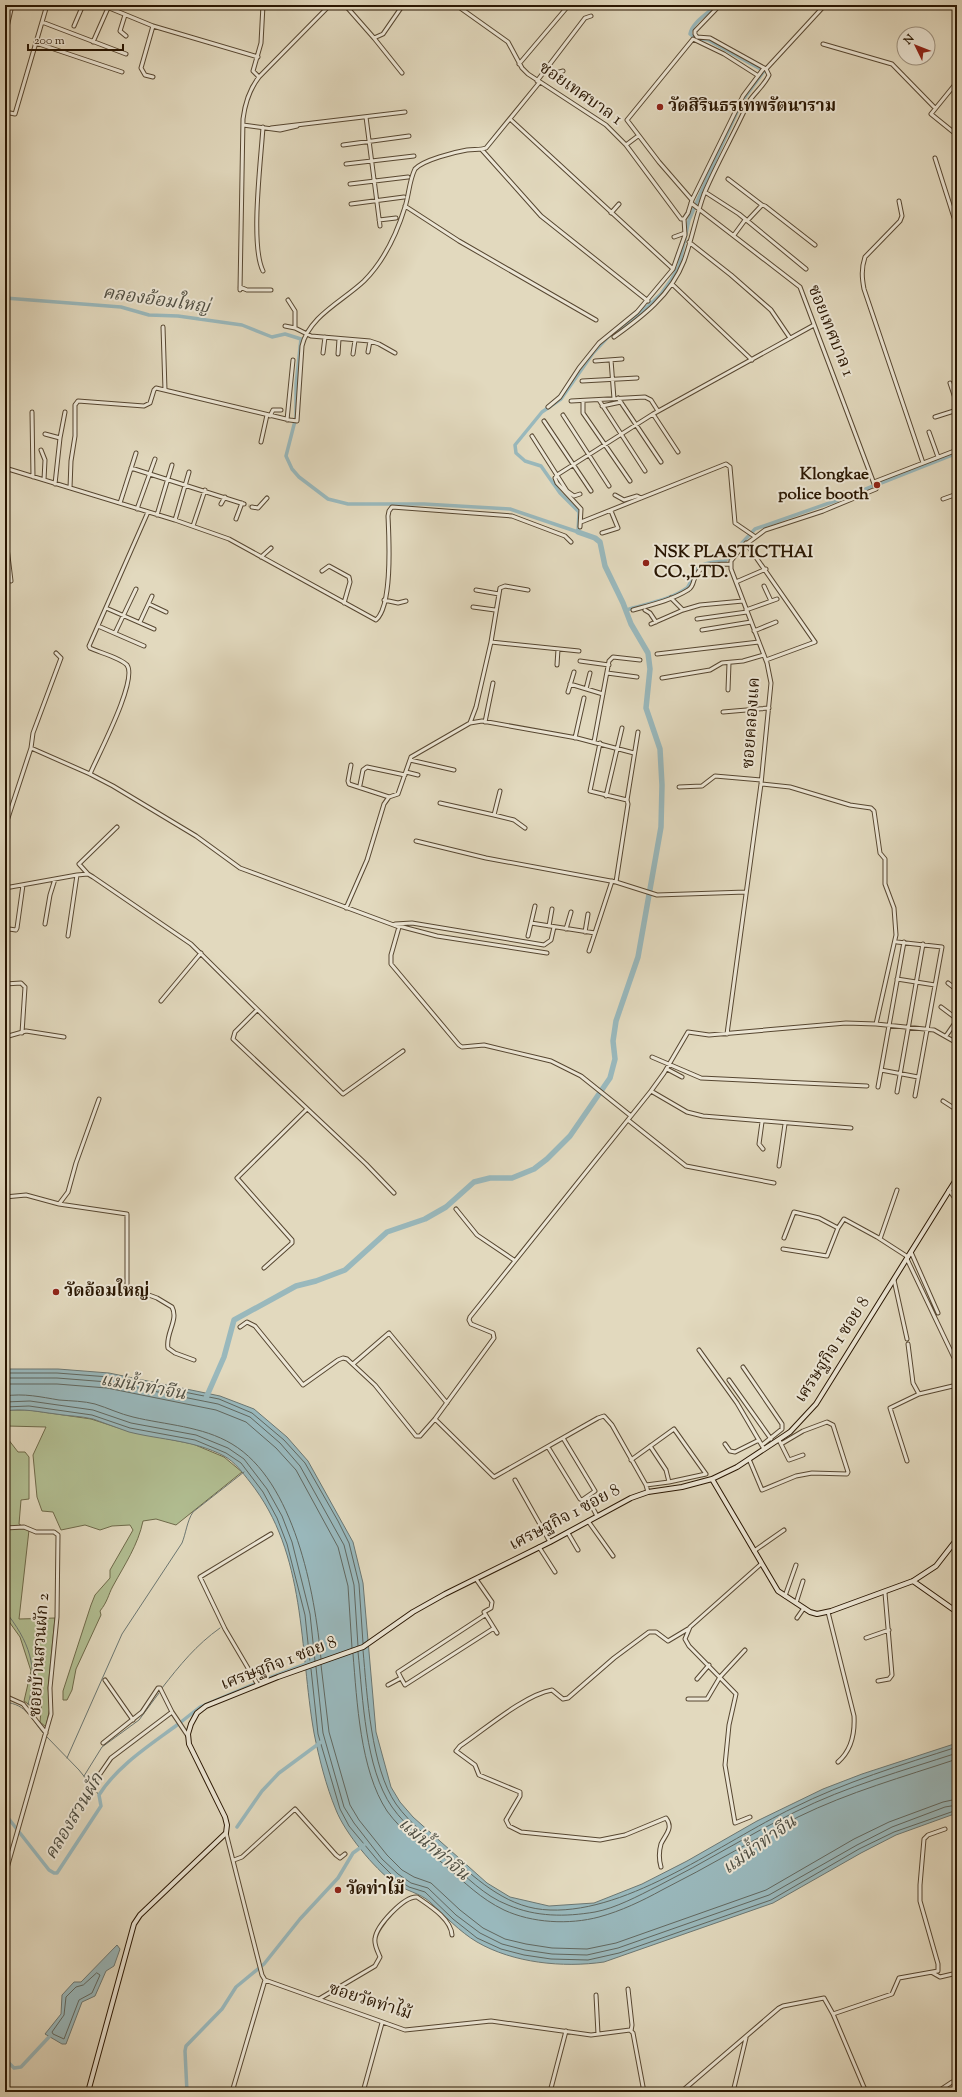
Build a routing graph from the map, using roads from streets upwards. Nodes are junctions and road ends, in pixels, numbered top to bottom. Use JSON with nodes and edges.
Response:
{"nodes":[{"id":1,"x":12,"y":5,"type":"edge"},
{"id":2,"x":47,"y":5,"type":"edge"},
{"id":3,"x":83,"y":5,"type":"edge"},
{"id":4,"x":102,"y":5,"type":"edge"},
{"id":5,"x":263,"y":5,"type":"edge"},
{"id":6,"x":330,"y":5,"type":"edge"},
{"id":7,"x":345,"y":5,"type":"edge"},
{"id":8,"x":403,"y":5,"type":"edge"},
{"id":9,"x":456,"y":5,"type":"edge"},
{"id":10,"x":569,"y":5,"type":"edge"},
{"id":11,"x":720,"y":5,"type":"edge"},
{"id":12,"x":825,"y":5,"type":"edge"},
{"id":13,"x":108,"y":8,"type":"junction"},
{"id":14,"x":125,"y":15,"type":"junction"},
{"id":15,"x":592,"y":16,"type":"dead end"},
{"id":16,"x":42,"y":22,"type":"junction"},
{"id":17,"x":74,"y":26,"type":"dead end"},
{"id":18,"x":153,"y":26,"type":"junction"},
{"id":19,"x":5,"y":36,"type":"edge"},
{"id":20,"x":126,"y":36,"type":"dead end"},
{"id":21,"x":374,"y":38,"type":"junction"},
{"id":22,"x":36,"y":42,"type":"junction"},
{"id":23,"x":93,"y":42,"type":"junction"},
{"id":24,"x":823,"y":44,"type":"dead end"},
{"id":25,"x":126,"y":54,"type":"dead end"},
{"id":26,"x":258,"y":57,"type":"junction"},
{"id":27,"x":519,"y":64,"type":"junction"},
{"id":28,"x":546,"y":69,"type":"junction"},
{"id":29,"x":766,"y":69,"type":"junction"},
{"id":30,"x":563,"y":71,"type":"dead end"},
{"id":31,"x":122,"y":72,"type":"dead end"},
{"id":32,"x":402,"y":73,"type":"dead end"},
{"id":33,"x":758,"y":74,"type":"junction"},
{"id":34,"x":153,"y":77,"type":"dead end"},
{"id":35,"x":259,"y":77,"type":"junction"},
{"id":36,"x":538,"y":82,"type":"junction"},
{"id":37,"x":957,"y":82,"type":"edge"},
{"id":38,"x":935,"y":108,"type":"junction"},
{"id":39,"x":5,"y":112,"type":"edge"},
{"id":40,"x":405,"y":112,"type":"dead end"},
{"id":41,"x":366,"y":117,"type":"junction"},
{"id":42,"x":510,"y":119,"type":"junction"},
{"id":43,"x":243,"y":125,"type":"junction"},
{"id":44,"x":263,"y":127,"type":"junction"},
{"id":45,"x":957,"y":135,"type":"edge"},
{"id":46,"x":409,"y":136,"type":"dead end"},
{"id":47,"x":638,"y":136,"type":"junction"},
{"id":48,"x":369,"y":142,"type":"junction"},
{"id":49,"x":343,"y":145,"type":"dead end"},
{"id":50,"x":626,"y":145,"type":"junction"},
{"id":51,"x":482,"y":150,"type":"junction"},
{"id":52,"x":414,"y":156,"type":"dead end"},
{"id":53,"x":935,"y":158,"type":"dead end"},
{"id":54,"x":372,"y":161,"type":"junction"},
{"id":55,"x":346,"y":164,"type":"dead end"},
{"id":56,"x":408,"y":177,"type":"dead end"},
{"id":57,"x":728,"y":179,"type":"dead end"},
{"id":58,"x":374,"y":181,"type":"junction"},
{"id":59,"x":350,"y":184,"type":"dead end"},
{"id":60,"x":705,"y":192,"type":"junction"},
{"id":61,"x":404,"y":197,"type":"dead end"},
{"id":62,"x":376,"y":201,"type":"junction"},
{"id":63,"x":899,"y":201,"type":"dead end"},
{"id":64,"x":692,"y":203,"type":"junction"},
{"id":65,"x":351,"y":204,"type":"dead end"},
{"id":66,"x":619,"y":204,"type":"dead end"},
{"id":67,"x":762,"y":205,"type":"junction"},
{"id":68,"x":405,"y":206,"type":"junction"},
{"id":69,"x":698,"y":207,"type":"junction"},
{"id":70,"x":611,"y":212,"type":"junction"},
{"id":71,"x":396,"y":218,"type":"dead end"},
{"id":72,"x":684,"y":219,"type":"junction"},
{"id":73,"x":379,"y":220,"type":"junction"},
{"id":74,"x":746,"y":220,"type":"junction"},
{"id":75,"x":380,"y":226,"type":"dead end"},
{"id":76,"x":957,"y":227,"type":"edge"},
{"id":77,"x":685,"y":233,"type":"junction"},
{"id":78,"x":734,"y":235,"type":"junction"},
{"id":79,"x":674,"y":237,"type":"dead end"},
{"id":80,"x":689,"y":242,"type":"junction"},
{"id":81,"x":815,"y":245,"type":"dead end"},
{"id":82,"x":673,"y":269,"type":"junction"},
{"id":83,"x":806,"y":269,"type":"dead end"},
{"id":84,"x":263,"y":271,"type":"dead end"},
{"id":85,"x":672,"y":284,"type":"junction"},
{"id":86,"x":271,"y":290,"type":"dead end"},
{"id":87,"x":288,"y":300,"type":"dead end"},
{"id":88,"x":648,"y":301,"type":"junction"},
{"id":89,"x":596,"y":320,"type":"dead end"},
{"id":90,"x":814,"y":325,"type":"junction"},
{"id":91,"x":284,"y":326,"type":"dead end"},
{"id":92,"x":163,"y":327,"type":"dead end"},
{"id":93,"x":295,"y":328,"type":"junction"},
{"id":94,"x":306,"y":334,"type":"junction"},
{"id":95,"x":614,"y":337,"type":"dead end"},
{"id":96,"x":325,"y":338,"type":"junction"},
{"id":97,"x":790,"y":338,"type":"junction"},
{"id":98,"x":339,"y":339,"type":"junction"},
{"id":99,"x":355,"y":340,"type":"junction"},
{"id":100,"x":370,"y":341,"type":"junction"},
{"id":101,"x":323,"y":352,"type":"dead end"},
{"id":102,"x":368,"y":352,"type":"dead end"},
{"id":103,"x":395,"y":353,"type":"dead end"},
{"id":104,"x":338,"y":354,"type":"dead end"},
{"id":105,"x":353,"y":354,"type":"dead end"},
{"id":106,"x":622,"y":359,"type":"dead end"},
{"id":107,"x":293,"y":360,"type":"dead end"},
{"id":108,"x":595,"y":360,"type":"dead end"},
{"id":109,"x":611,"y":360,"type":"junction"},
{"id":110,"x":752,"y":360,"type":"junction"},
{"id":111,"x":613,"y":378,"type":"junction"},
{"id":112,"x":637,"y":378,"type":"dead end"},
{"id":113,"x":582,"y":381,"type":"dead end"},
{"id":114,"x":950,"y":384,"type":"dead end"},
{"id":115,"x":165,"y":390,"type":"junction"},
{"id":116,"x":614,"y":398,"type":"junction"},
{"id":117,"x":618,"y":398,"type":"junction"},
{"id":118,"x":599,"y":400,"type":"junction"},
{"id":119,"x":571,"y":401,"type":"dead end"},
{"id":120,"x":583,"y":401,"type":"junction"},
{"id":121,"x":621,"y":402,"type":"junction"},
{"id":122,"x":957,"y":404,"type":"edge"},
{"id":123,"x":602,"y":406,"type":"junction"},
{"id":124,"x":548,"y":407,"type":"dead end"},
{"id":125,"x":281,"y":410,"type":"dead end"},
{"id":126,"x":957,"y":410,"type":"edge"},
{"id":127,"x":658,"y":411,"type":"junction"},
{"id":128,"x":32,"y":412,"type":"dead end"},
{"id":129,"x":65,"y":412,"type":"dead end"},
{"id":130,"x":653,"y":414,"type":"junction"},
{"id":131,"x":268,"y":415,"type":"junction"},
{"id":132,"x":563,"y":415,"type":"dead end"},
{"id":133,"x":935,"y":417,"type":"dead end"},
{"id":134,"x":288,"y":420,"type":"junction"},
{"id":135,"x":544,"y":421,"type":"dead end"},
{"id":136,"x":637,"y":424,"type":"junction"},
{"id":137,"x":929,"y":432,"type":"dead end"},
{"id":138,"x":45,"y":434,"type":"dead end"},
{"id":139,"x":622,"y":434,"type":"junction"},
{"id":140,"x":532,"y":436,"type":"dead end"},
{"id":141,"x":60,"y":438,"type":"junction"},
{"id":142,"x":261,"y":442,"type":"dead end"},
{"id":143,"x":606,"y":444,"type":"junction"},
{"id":144,"x":41,"y":450,"type":"dead end"},
{"id":145,"x":957,"y":450,"type":"edge"},
{"id":146,"x":678,"y":452,"type":"dead end"},
{"id":147,"x":136,"y":453,"type":"dead end"},
{"id":148,"x":589,"y":455,"type":"junction"},
{"id":149,"x":938,"y":457,"type":"junction"},
{"id":150,"x":155,"y":459,"type":"dead end"},
{"id":151,"x":661,"y":462,"type":"dead end"},
{"id":152,"x":924,"y":463,"type":"junction"},
{"id":153,"x":172,"y":465,"type":"dead end"},
{"id":154,"x":573,"y":465,"type":"junction"},
{"id":155,"x":5,"y":468,"type":"edge"},
{"id":156,"x":131,"y":468,"type":"junction"},
{"id":157,"x":645,"y":471,"type":"dead end"},
{"id":158,"x":189,"y":472,"type":"dead end"},
{"id":159,"x":149,"y":473,"type":"junction"},
{"id":160,"x":557,"y":475,"type":"junction"},
{"id":161,"x":33,"y":477,"type":"junction"},
{"id":162,"x":168,"y":478,"type":"junction"},
{"id":163,"x":44,"y":480,"type":"junction"},
{"id":164,"x":630,"y":481,"type":"dead end"},
{"id":165,"x":55,"y":484,"type":"junction"},
{"id":166,"x":185,"y":484,"type":"junction"},
{"id":167,"x":875,"y":485,"type":"junction"},
{"id":168,"x":609,"y":486,"type":"dead end"},
{"id":169,"x":70,"y":488,"type":"junction"},
{"id":170,"x":205,"y":490,"type":"junction"},
{"id":171,"x":591,"y":491,"type":"dead end"},
{"id":172,"x":580,"y":494,"type":"dead end"},
{"id":173,"x":957,"y":494,"type":"edge"},
{"id":174,"x":615,"y":495,"type":"dead end"},
{"id":175,"x":224,"y":497,"type":"junction"},
{"id":176,"x":267,"y":498,"type":"dead end"},
{"id":177,"x":642,"y":498,"type":"junction"},
{"id":178,"x":943,"y":498,"type":"dead end"},
{"id":179,"x":120,"y":503,"type":"junction"},
{"id":180,"x":221,"y":504,"type":"dead end"},
{"id":181,"x":252,"y":508,"type":"dead end"},
{"id":182,"x":137,"y":509,"type":"junction"},
{"id":183,"x":611,"y":511,"type":"junction"},
{"id":184,"x":148,"y":512,"type":"junction"},
{"id":185,"x":156,"y":515,"type":"junction"},
{"id":186,"x":236,"y":519,"type":"dead end"},
{"id":187,"x":175,"y":520,"type":"junction"},
{"id":188,"x":581,"y":522,"type":"junction"},
{"id":189,"x":193,"y":526,"type":"junction"},
{"id":190,"x":580,"y":527,"type":"dead end"},
{"id":191,"x":5,"y":531,"type":"edge"},
{"id":192,"x":602,"y":533,"type":"dead end"},
{"id":193,"x":752,"y":535,"type":"junction"},
{"id":194,"x":571,"y":542,"type":"dead end"},
{"id":195,"x":746,"y":543,"type":"junction"},
{"id":196,"x":271,"y":548,"type":"dead end"},
{"id":197,"x":261,"y":557,"type":"junction"},
{"id":198,"x":730,"y":564,"type":"junction"},
{"id":199,"x":766,"y":569,"type":"junction"},
{"id":200,"x":322,"y":571,"type":"dead end"},
{"id":201,"x":11,"y":581,"type":"dead end"},
{"id":202,"x":736,"y":582,"type":"junction"},
{"id":203,"x":764,"y":586,"type":"dead end"},
{"id":204,"x":136,"y":589,"type":"dead end"},
{"id":205,"x":476,"y":590,"type":"dead end"},
{"id":206,"x":528,"y":590,"type":"dead end"},
{"id":207,"x":499,"y":591,"type":"junction"},
{"id":208,"x":152,"y":596,"type":"dead end"},
{"id":209,"x":671,"y":598,"type":"junction"},
{"id":210,"x":777,"y":599,"type":"dead end"},
{"id":211,"x":384,"y":600,"type":"junction"},
{"id":212,"x":406,"y":601,"type":"dead end"},
{"id":213,"x":743,"y":601,"type":"junction"},
{"id":214,"x":771,"y":601,"type":"junction"},
{"id":215,"x":344,"y":603,"type":"junction"},
{"id":216,"x":149,"y":604,"type":"junction"},
{"id":217,"x":473,"y":607,"type":"dead end"},
{"id":218,"x":106,"y":608,"type":"junction"},
{"id":219,"x":495,"y":610,"type":"junction"},
{"id":220,"x":633,"y":610,"type":"dead end"},
{"id":221,"x":645,"y":610,"type":"dead end"},
{"id":222,"x":683,"y":610,"type":"junction"},
{"id":223,"x":746,"y":611,"type":"junction"},
{"id":224,"x":166,"y":612,"type":"dead end"},
{"id":225,"x":124,"y":615,"type":"junction"},
{"id":226,"x":697,"y":619,"type":"dead end"},
{"id":227,"x":140,"y":622,"type":"junction"},
{"id":228,"x":656,"y":622,"type":"junction"},
{"id":229,"x":751,"y":622,"type":"junction"},
{"id":230,"x":776,"y":622,"type":"dead end"},
{"id":231,"x":651,"y":624,"type":"dead end"},
{"id":232,"x":98,"y":626,"type":"junction"},
{"id":233,"x":154,"y":629,"type":"dead end"},
{"id":234,"x":702,"y":630,"type":"dead end"},
{"id":235,"x":754,"y":631,"type":"junction"},
{"id":236,"x":115,"y":633,"type":"junction"},
{"id":237,"x":491,"y":642,"type":"junction"},
{"id":238,"x":759,"y":642,"type":"junction"},
{"id":239,"x":144,"y":646,"type":"dead end"},
{"id":240,"x":558,"y":649,"type":"junction"},
{"id":241,"x":579,"y":651,"type":"dead end"},
{"id":242,"x":56,"y":653,"type":"dead end"},
{"id":243,"x":656,"y":654,"type":"dead end"},
{"id":244,"x":764,"y":655,"type":"junction"},
{"id":245,"x":640,"y":660,"type":"dead end"},
{"id":246,"x":766,"y":660,"type":"junction"},
{"id":247,"x":580,"y":661,"type":"dead end"},
{"id":248,"x":729,"y":663,"type":"junction"},
{"id":249,"x":557,"y":665,"type":"dead end"},
{"id":250,"x":608,"y":665,"type":"junction"},
{"id":251,"x":574,"y":672,"type":"dead end"},
{"id":252,"x":590,"y":673,"type":"dead end"},
{"id":253,"x":607,"y":673,"type":"junction"},
{"id":254,"x":637,"y":677,"type":"dead end"},
{"id":255,"x":662,"y":678,"type":"dead end"},
{"id":256,"x":493,"y":683,"type":"dead end"},
{"id":257,"x":570,"y":684,"type":"junction"},
{"id":258,"x":586,"y":689,"type":"junction"},
{"id":259,"x":728,"y":690,"type":"dead end"},
{"id":260,"x":568,"y":692,"type":"dead end"},
{"id":261,"x":603,"y":694,"type":"junction"},
{"id":262,"x":584,"y":698,"type":"dead end"},
{"id":263,"x":769,"y":708,"type":"junction"},
{"id":264,"x":723,"y":712,"type":"dead end"},
{"id":265,"x":485,"y":722,"type":"junction"},
{"id":266,"x":470,"y":723,"type":"junction"},
{"id":267,"x":622,"y":728,"type":"dead end"},
{"id":268,"x":638,"y":732,"type":"dead end"},
{"id":269,"x":575,"y":738,"type":"junction"},
{"id":270,"x":594,"y":742,"type":"junction"},
{"id":271,"x":600,"y":743,"type":"junction"},
{"id":272,"x":31,"y":748,"type":"junction"},
{"id":273,"x":617,"y":748,"type":"junction"},
{"id":274,"x":634,"y":753,"type":"junction"},
{"id":275,"x":410,"y":760,"type":"junction"},
{"id":276,"x":351,"y":765,"type":"dead end"},
{"id":277,"x":454,"y":770,"type":"dead end"},
{"id":278,"x":90,"y":774,"type":"junction"},
{"id":279,"x":406,"y":774,"type":"junction"},
{"id":280,"x":418,"y":775,"type":"dead end"},
{"id":281,"x":761,"y":782,"type":"junction"},
{"id":282,"x":360,"y":785,"type":"dead end"},
{"id":283,"x":679,"y":787,"type":"dead end"},
{"id":284,"x":500,"y":791,"type":"dead end"},
{"id":285,"x":606,"y":796,"type":"junction"},
{"id":286,"x":389,"y":797,"type":"junction"},
{"id":287,"x":627,"y":800,"type":"junction"},
{"id":288,"x":440,"y":803,"type":"dead end"},
{"id":289,"x":494,"y":815,"type":"junction"},
{"id":290,"x":5,"y":827,"type":"edge"},
{"id":291,"x":117,"y":827,"type":"dead end"},
{"id":292,"x":525,"y":828,"type":"dead end"},
{"id":293,"x":416,"y":841,"type":"dead end"},
{"id":294,"x":5,"y":859,"type":"edge"},
{"id":295,"x":5,"y":868,"type":"edge"},
{"id":296,"x":88,"y":874,"type":"junction"},
{"id":297,"x":77,"y":875,"type":"junction"},
{"id":298,"x":55,"y":879,"type":"junction"},
{"id":299,"x":614,"y":882,"type":"junction"},
{"id":300,"x":24,"y":885,"type":"junction"},
{"id":301,"x":5,"y":888,"type":"edge"},
{"id":302,"x":746,"y":892,"type":"junction"},
{"id":303,"x":535,"y":906,"type":"dead end"},
{"id":304,"x":346,"y":908,"type":"junction"},
{"id":305,"x":552,"y":909,"type":"dead end"},
{"id":306,"x":571,"y":912,"type":"dead end"},
{"id":307,"x":588,"y":914,"type":"dead end"},
{"id":308,"x":531,"y":923,"type":"junction"},
{"id":309,"x":45,"y":924,"type":"dead end"},
{"id":310,"x":399,"y":926,"type":"junction"},
{"id":311,"x":549,"y":926,"type":"junction"},
{"id":312,"x":554,"y":927,"type":"junction"},
{"id":313,"x":9,"y":929,"type":"dead end"},
{"id":314,"x":566,"y":929,"type":"junction"},
{"id":315,"x":585,"y":932,"type":"junction"},
{"id":316,"x":595,"y":933,"type":"junction"},
{"id":317,"x":68,"y":936,"type":"dead end"},
{"id":318,"x":528,"y":936,"type":"dead end"},
{"id":319,"x":897,"y":942,"type":"dead end"},
{"id":320,"x":904,"y":942,"type":"junction"},
{"id":321,"x":923,"y":944,"type":"junction"},
{"id":322,"x":589,"y":951,"type":"dead end"},
{"id":323,"x":201,"y":953,"type":"junction"},
{"id":324,"x":547,"y":953,"type":"dead end"},
{"id":325,"x":897,"y":979,"type":"junction"},
{"id":326,"x":916,"y":982,"type":"junction"},
{"id":327,"x":948,"y":983,"type":"dead end"},
{"id":328,"x":5,"y":984,"type":"edge"},
{"id":329,"x":935,"y":985,"type":"junction"},
{"id":330,"x":957,"y":990,"type":"edge"},
{"id":331,"x":161,"y":1001,"type":"dead end"},
{"id":332,"x":940,"y":1007,"type":"dead end"},
{"id":333,"x":258,"y":1010,"type":"junction"},
{"id":334,"x":957,"y":1020,"type":"edge"},
{"id":335,"x":876,"y":1024,"type":"junction"},
{"id":336,"x":888,"y":1025,"type":"junction"},
{"id":337,"x":907,"y":1027,"type":"junction"},
{"id":338,"x":926,"y":1029,"type":"junction"},
{"id":339,"x":22,"y":1033,"type":"junction"},
{"id":340,"x":727,"y":1034,"type":"junction"},
{"id":341,"x":5,"y":1036,"type":"edge"},
{"id":342,"x":946,"y":1036,"type":"junction"},
{"id":343,"x":64,"y":1037,"type":"dead end"},
{"id":344,"x":957,"y":1043,"type":"edge"},
{"id":345,"x":404,"y":1051,"type":"dead end"},
{"id":346,"x":652,"y":1057,"type":"dead end"},
{"id":347,"x":669,"y":1064,"type":"junction"},
{"id":348,"x":667,"y":1069,"type":"junction"},
{"id":349,"x":881,"y":1070,"type":"junction"},
{"id":350,"x":900,"y":1074,"type":"junction"},
{"id":351,"x":682,"y":1077,"type":"dead end"},
{"id":352,"x":918,"y":1077,"type":"junction"},
{"id":353,"x":867,"y":1086,"type":"dead end"},
{"id":354,"x":878,"y":1086,"type":"dead end"},
{"id":355,"x":651,"y":1091,"type":"junction"},
{"id":356,"x":897,"y":1092,"type":"dead end"},
{"id":357,"x":915,"y":1096,"type":"dead end"},
{"id":358,"x":98,"y":1099,"type":"dead end"},
{"id":359,"x":943,"y":1101,"type":"dead end"},
{"id":360,"x":307,"y":1109,"type":"junction"},
{"id":361,"x":957,"y":1110,"type":"edge"},
{"id":362,"x":631,"y":1116,"type":"junction"},
{"id":363,"x":628,"y":1120,"type":"junction"},
{"id":364,"x":762,"y":1122,"type":"junction"},
{"id":365,"x":785,"y":1124,"type":"junction"},
{"id":366,"x":851,"y":1128,"type":"dead end"},
{"id":367,"x":763,"y":1149,"type":"dead end"},
{"id":368,"x":779,"y":1166,"type":"dead end"},
{"id":369,"x":957,"y":1178,"type":"edge"},
{"id":370,"x":774,"y":1183,"type":"dead end"},
{"id":371,"x":897,"y":1190,"type":"dead end"},
{"id":372,"x":948,"y":1190,"type":"junction"},
{"id":373,"x":394,"y":1193,"type":"dead end"},
{"id":374,"x":5,"y":1197,"type":"edge"},
{"id":375,"x":957,"y":1201,"type":"edge"},
{"id":376,"x":59,"y":1204,"type":"junction"},
{"id":377,"x":456,"y":1209,"type":"dead end"},
{"id":378,"x":838,"y":1228,"type":"junction"},
{"id":379,"x":784,"y":1238,"type":"dead end"},
{"id":380,"x":880,"y":1239,"type":"junction"},
{"id":381,"x":783,"y":1249,"type":"dead end"},
{"id":382,"x":911,"y":1252,"type":"junction"},
{"id":383,"x":907,"y":1258,"type":"junction"},
{"id":384,"x":514,"y":1260,"type":"junction"},
{"id":385,"x":264,"y":1268,"type":"dead end"},
{"id":386,"x":894,"y":1280,"type":"junction"},
{"id":387,"x":938,"y":1313,"type":"dead end"},
{"id":388,"x":240,"y":1328,"type":"dead end"},
{"id":389,"x":907,"y":1339,"type":"dead end"},
{"id":390,"x":908,"y":1344,"type":"dead end"},
{"id":391,"x":698,"y":1350,"type":"dead end"},
{"id":392,"x":194,"y":1360,"type":"dead end"},
{"id":393,"x":353,"y":1364,"type":"junction"},
{"id":394,"x":957,"y":1364,"type":"edge"},
{"id":395,"x":743,"y":1367,"type":"dead end"},
{"id":396,"x":729,"y":1380,"type":"dead end"},
{"id":397,"x":957,"y":1385,"type":"edge"},
{"id":398,"x":918,"y":1394,"type":"junction"},
{"id":399,"x":447,"y":1403,"type":"junction"},
{"id":400,"x":435,"y":1418,"type":"junction"},
{"id":401,"x":563,"y":1438,"type":"junction"},
{"id":402,"x":771,"y":1439,"type":"junction"},
{"id":403,"x":759,"y":1440,"type":"junction"},
{"id":404,"x":780,"y":1442,"type":"junction"},
{"id":405,"x":725,"y":1444,"type":"dead end"},
{"id":406,"x":650,"y":1446,"type":"junction"},
{"id":407,"x":548,"y":1447,"type":"junction"},
{"id":408,"x":763,"y":1447,"type":"junction"},
{"id":409,"x":803,"y":1455,"type":"dead end"},
{"id":410,"x":749,"y":1459,"type":"junction"},
{"id":411,"x":631,"y":1460,"type":"junction"},
{"id":412,"x":908,"y":1461,"type":"dead end"},
{"id":413,"x":712,"y":1479,"type":"junction"},
{"id":414,"x":516,"y":1480,"type":"dead end"},
{"id":415,"x":669,"y":1482,"type":"junction"},
{"id":416,"x":646,"y":1485,"type":"junction"},
{"id":417,"x":648,"y":1492,"type":"junction"},
{"id":418,"x":587,"y":1498,"type":"junction"},
{"id":419,"x":597,"y":1516,"type":"junction"},
{"id":420,"x":588,"y":1521,"type":"junction"},
{"id":421,"x":5,"y":1528,"type":"edge"},
{"id":422,"x":784,"y":1530,"type":"dead end"},
{"id":423,"x":568,"y":1533,"type":"junction"},
{"id":424,"x":271,"y":1534,"type":"dead end"},
{"id":425,"x":957,"y":1539,"type":"edge"},
{"id":426,"x":550,"y":1542,"type":"junction"},
{"id":427,"x":539,"y":1548,"type":"junction"},
{"id":428,"x":578,"y":1550,"type":"dead end"},
{"id":429,"x":754,"y":1551,"type":"junction"},
{"id":430,"x":613,"y":1556,"type":"dead end"},
{"id":431,"x":761,"y":1564,"type":"junction"},
{"id":432,"x":796,"y":1565,"type":"dead end"},
{"id":433,"x":555,"y":1572,"type":"dead end"},
{"id":434,"x":476,"y":1579,"type":"junction"},
{"id":435,"x":803,"y":1581,"type":"dead end"},
{"id":436,"x":913,"y":1582,"type":"junction"},
{"id":437,"x":885,"y":1592,"type":"junction"},
{"id":438,"x":785,"y":1596,"type":"junction"},
{"id":439,"x":796,"y":1603,"type":"junction"},
{"id":440,"x":804,"y":1608,"type":"junction"},
{"id":441,"x":828,"y":1612,"type":"junction"},
{"id":442,"x":957,"y":1612,"type":"edge"},
{"id":443,"x":485,"y":1615,"type":"junction"},
{"id":444,"x":798,"y":1618,"type":"dead end"},
{"id":445,"x":494,"y":1628,"type":"junction"},
{"id":446,"x":688,"y":1629,"type":"junction"},
{"id":447,"x":889,"y":1630,"type":"junction"},
{"id":448,"x":497,"y":1633,"type":"dead end"},
{"id":449,"x":866,"y":1638,"type":"dead end"},
{"id":450,"x":745,"y":1650,"type":"dead end"},
{"id":451,"x":709,"y":1664,"type":"junction"},
{"id":452,"x":720,"y":1677,"type":"junction"},
{"id":453,"x":401,"y":1678,"type":"junction"},
{"id":454,"x":697,"y":1679,"type":"dead end"},
{"id":455,"x":105,"y":1680,"type":"dead end"},
{"id":456,"x":878,"y":1681,"type":"dead end"},
{"id":457,"x":258,"y":1685,"type":"junction"},
{"id":458,"x":388,"y":1685,"type":"dead end"},
{"id":459,"x":5,"y":1696,"type":"edge"},
{"id":460,"x":688,"y":1699,"type":"dead end"},
{"id":461,"x":172,"y":1712,"type":"junction"},
{"id":462,"x":133,"y":1720,"type":"junction"},
{"id":463,"x":46,"y":1733,"type":"junction"},
{"id":464,"x":188,"y":1736,"type":"junction"},
{"id":465,"x":103,"y":1743,"type":"dead end"},
{"id":466,"x":838,"y":1762,"type":"dead end"},
{"id":467,"x":93,"y":1784,"type":"dead end"},
{"id":468,"x":750,"y":1817,"type":"dead end"},
{"id":469,"x":945,"y":1830,"type":"dead end"},
{"id":470,"x":226,"y":1832,"type":"junction"},
{"id":471,"x":345,"y":1854,"type":"dead end"},
{"id":472,"x":234,"y":1860,"type":"junction"},
{"id":473,"x":661,"y":1867,"type":"dead end"},
{"id":474,"x":5,"y":1875,"type":"edge"},
{"id":475,"x":452,"y":1935,"type":"dead end"},
{"id":476,"x":933,"y":1973,"type":"junction"},
{"id":477,"x":957,"y":1973,"type":"edge"},
{"id":478,"x":265,"y":1980,"type":"junction"},
{"id":479,"x":628,"y":1989,"type":"dead end"},
{"id":480,"x":596,"y":1995,"type":"dead end"},
{"id":481,"x":319,"y":1999,"type":"junction"},
{"id":482,"x":833,"y":2014,"type":"junction"},
{"id":483,"x":382,"y":2023,"type":"junction"},
{"id":484,"x":631,"y":2031,"type":"junction"},
{"id":485,"x":566,"y":2032,"type":"junction"},
{"id":486,"x":598,"y":2034,"type":"junction"},
{"id":487,"x":746,"y":2038,"type":"junction"},
{"id":488,"x":957,"y":2082,"type":"edge"},
{"id":489,"x":88,"y":2092,"type":"edge"},
{"id":490,"x":232,"y":2092,"type":"edge"},
{"id":491,"x":362,"y":2092,"type":"edge"},
{"id":492,"x":550,"y":2092,"type":"edge"},
{"id":493,"x":644,"y":2092,"type":"edge"},
{"id":494,"x":681,"y":2092,"type":"edge"},
{"id":495,"x":733,"y":2092,"type":"edge"},
{"id":496,"x":866,"y":2092,"type":"edge"},
{"id":497,"x":937,"y":2092,"type":"edge"}],
"edges":[{"from":1,"to":19,"type":"street"},
{"from":2,"to":16,"type":"street"},
{"from":3,"to":17,"type":"street"},
{"from":4,"to":13,"type":"street"},
{"from":5,"to":26,"type":"street"},
{"from":6,"to":35,"type":"street"},
{"from":7,"to":21,"type":"street"},
{"from":8,"to":21,"type":"street"},
{"from":9,"to":27,"type":"street","name":"ซอยเทศบาล 1"},
{"from":10,"to":27,"type":"street"},
{"from":11,"to":29,"type":"street"},
{"from":12,"to":29,"type":"street"},
{"from":13,"to":14,"type":"street"},
{"from":13,"to":23,"type":"street"},
{"from":14,"to":18,"type":"street"},
{"from":14,"to":20,"type":"street"},
{"from":15,"to":28,"type":"street"},
{"from":16,"to":22,"type":"street"},
{"from":16,"to":23,"type":"street"},
{"from":18,"to":26,"type":"street"},
{"from":18,"to":34,"type":"street"},
{"from":21,"to":32,"type":"street"},
{"from":22,"to":31,"type":"street"},
{"from":22,"to":39,"type":"street"},
{"from":23,"to":25,"type":"street"},
{"from":24,"to":38,"type":"street"},
{"from":26,"to":35,"type":"street"},
{"from":27,"to":36,"type":"street","name":"ซอยเทศบาล 1"},
{"from":28,"to":30,"type":"street"},
{"from":28,"to":36,"type":"street"},
{"from":29,"to":33,"type":"street"},
{"from":29,"to":60,"type":"street"},
{"from":33,"to":47,"type":"street"},
{"from":33,"to":64,"type":"street"},
{"from":35,"to":43,"type":"street"},
{"from":36,"to":42,"type":"street"},
{"from":36,"to":50,"type":"street","name":"ซอยเทศบาล 1"},
{"from":37,"to":38,"type":"street"},
{"from":38,"to":45,"type":"street"},
{"from":40,"to":41,"type":"street"},
{"from":41,"to":44,"type":"street"},
{"from":41,"to":48,"type":"street"},
{"from":42,"to":51,"type":"street"},
{"from":42,"to":70,"type":"street"},
{"from":43,"to":44,"type":"street"},
{"from":43,"to":86,"type":"street"},
{"from":44,"to":84,"type":"street"},
{"from":46,"to":48,"type":"street"},
{"from":47,"to":50,"type":"street"},
{"from":47,"to":64,"type":"street"},
{"from":48,"to":49,"type":"street"},
{"from":48,"to":54,"type":"street"},
{"from":50,"to":72,"type":"street","name":"ซอยเทศบาล 1"},
{"from":51,"to":68,"type":"street"},
{"from":51,"to":88,"type":"street"},
{"from":52,"to":54,"type":"street"},
{"from":53,"to":76,"type":"street"},
{"from":54,"to":55,"type":"street"},
{"from":54,"to":58,"type":"street"},
{"from":56,"to":58,"type":"street"},
{"from":57,"to":67,"type":"street"},
{"from":58,"to":59,"type":"street"},
{"from":58,"to":62,"type":"street"},
{"from":60,"to":69,"type":"street"},
{"from":60,"to":74,"type":"street"},
{"from":61,"to":62,"type":"street"},
{"from":62,"to":65,"type":"street"},
{"from":62,"to":73,"type":"street"},
{"from":63,"to":152,"type":"street"},
{"from":64,"to":69,"type":"street","name":"ซอยเทศบาล 1"},
{"from":64,"to":72,"type":"street"},
{"from":66,"to":70,"type":"street"},
{"from":67,"to":74,"type":"street"},
{"from":67,"to":81,"type":"street"},
{"from":68,"to":89,"type":"street"},
{"from":68,"to":94,"type":"street"},
{"from":69,"to":78,"type":"street","name":"ซอยเทศบาล 1"},
{"from":69,"to":80,"type":"street"},
{"from":70,"to":82,"type":"street"},
{"from":71,"to":73,"type":"street"},
{"from":72,"to":77,"type":"street"},
{"from":73,"to":75,"type":"street"},
{"from":74,"to":78,"type":"street"},
{"from":74,"to":83,"type":"street"},
{"from":77,"to":79,"type":"street"},
{"from":77,"to":82,"type":"street"},
{"from":78,"to":90,"type":"street","name":"ซอยเทศบาล 1"},
{"from":80,"to":85,"type":"street"},
{"from":80,"to":97,"type":"street"},
{"from":82,"to":88,"type":"street"},
{"from":85,"to":95,"type":"street"},
{"from":85,"to":110,"type":"street"},
{"from":87,"to":93,"type":"street"},
{"from":88,"to":124,"type":"street"},
{"from":90,"to":97,"type":"street"},
{"from":90,"to":167,"type":"street","name":"ซอยเทศบาล 1"},
{"from":91,"to":93,"type":"street"},
{"from":92,"to":115,"type":"street"},
{"from":93,"to":94,"type":"street"},
{"from":94,"to":96,"type":"street"},
{"from":94,"to":134,"type":"street"},
{"from":96,"to":98,"type":"street"},
{"from":96,"to":101,"type":"street"},
{"from":97,"to":110,"type":"street"},
{"from":98,"to":99,"type":"street"},
{"from":98,"to":104,"type":"street"},
{"from":99,"to":100,"type":"street"},
{"from":99,"to":105,"type":"street"},
{"from":100,"to":102,"type":"street"},
{"from":100,"to":103,"type":"street"},
{"from":106,"to":109,"type":"street"},
{"from":107,"to":134,"type":"street"},
{"from":108,"to":109,"type":"street"},
{"from":109,"to":111,"type":"street"},
{"from":110,"to":127,"type":"street"},
{"from":111,"to":112,"type":"street"},
{"from":111,"to":113,"type":"street"},
{"from":111,"to":116,"type":"street"},
{"from":114,"to":122,"type":"street"},
{"from":115,"to":131,"type":"street"},
{"from":115,"to":169,"type":"street"},
{"from":116,"to":117,"type":"street"},
{"from":116,"to":118,"type":"street"},
{"from":117,"to":121,"type":"street"},
{"from":117,"to":127,"type":"street"},
{"from":118,"to":120,"type":"street"},
{"from":118,"to":123,"type":"street"},
{"from":119,"to":120,"type":"street"},
{"from":120,"to":143,"type":"street"},
{"from":121,"to":123,"type":"street"},
{"from":121,"to":136,"type":"street"},
{"from":123,"to":139,"type":"street"},
{"from":125,"to":131,"type":"street"},
{"from":126,"to":133,"type":"street"},
{"from":127,"to":130,"type":"street"},
{"from":128,"to":161,"type":"street"},
{"from":129,"to":141,"type":"street"},
{"from":130,"to":136,"type":"street"},
{"from":130,"to":146,"type":"street"},
{"from":131,"to":134,"type":"street"},
{"from":131,"to":142,"type":"street"},
{"from":132,"to":148,"type":"street"},
{"from":135,"to":154,"type":"street"},
{"from":136,"to":139,"type":"street"},
{"from":136,"to":151,"type":"street"},
{"from":137,"to":149,"type":"street"},
{"from":138,"to":141,"type":"street"},
{"from":139,"to":143,"type":"street"},
{"from":139,"to":157,"type":"street"},
{"from":140,"to":160,"type":"street"},
{"from":141,"to":165,"type":"street"},
{"from":143,"to":148,"type":"street"},
{"from":143,"to":164,"type":"street"},
{"from":144,"to":163,"type":"street"},
{"from":145,"to":149,"type":"street"},
{"from":147,"to":156,"type":"street"},
{"from":148,"to":154,"type":"street"},
{"from":148,"to":168,"type":"street"},
{"from":149,"to":152,"type":"street"},
{"from":150,"to":159,"type":"street"},
{"from":152,"to":167,"type":"street"},
{"from":153,"to":162,"type":"street"},
{"from":154,"to":160,"type":"street"},
{"from":154,"to":171,"type":"street"},
{"from":155,"to":161,"type":"street"},
{"from":156,"to":159,"type":"street"},
{"from":156,"to":179,"type":"street"},
{"from":158,"to":166,"type":"street"},
{"from":159,"to":162,"type":"street"},
{"from":159,"to":182,"type":"street"},
{"from":160,"to":172,"type":"street"},
{"from":160,"to":188,"type":"street"},
{"from":161,"to":163,"type":"street"},
{"from":162,"to":166,"type":"street"},
{"from":162,"to":185,"type":"street"},
{"from":163,"to":165,"type":"street"},
{"from":165,"to":169,"type":"street"},
{"from":166,"to":170,"type":"street"},
{"from":166,"to":187,"type":"street"},
{"from":167,"to":193,"type":"street"},
{"from":169,"to":179,"type":"street"},
{"from":170,"to":175,"type":"street"},
{"from":170,"to":189,"type":"street"},
{"from":173,"to":178,"type":"street"},
{"from":174,"to":177,"type":"street"},
{"from":175,"to":180,"type":"street"},
{"from":175,"to":186,"type":"street"},
{"from":176,"to":181,"type":"street"},
{"from":177,"to":183,"type":"street"},
{"from":177,"to":193,"type":"street"},
{"from":179,"to":182,"type":"street"},
{"from":182,"to":184,"type":"street"},
{"from":183,"to":188,"type":"street"},
{"from":183,"to":192,"type":"street"},
{"from":184,"to":185,"type":"street"},
{"from":184,"to":218,"type":"street"},
{"from":185,"to":187,"type":"street"},
{"from":187,"to":189,"type":"street"},
{"from":188,"to":190,"type":"street"},
{"from":189,"to":197,"type":"street"},
{"from":191,"to":201,"type":"street"},
{"from":193,"to":195,"type":"street"},
{"from":194,"to":211,"type":"street"},
{"from":195,"to":198,"type":"street"},
{"from":195,"to":199,"type":"street"},
{"from":196,"to":197,"type":"street"},
{"from":197,"to":215,"type":"street"},
{"from":198,"to":202,"type":"street","name":"ซอยคลองแค"},
{"from":198,"to":209,"type":"street"},
{"from":199,"to":202,"type":"street"},
{"from":199,"to":246,"type":"street"},
{"from":200,"to":215,"type":"street"},
{"from":202,"to":213,"type":"street","name":"ซอยคลองแค"},
{"from":203,"to":214,"type":"street"},
{"from":204,"to":225,"type":"street"},
{"from":205,"to":207,"type":"street"},
{"from":206,"to":207,"type":"street"},
{"from":207,"to":219,"type":"street"},
{"from":208,"to":216,"type":"street"},
{"from":209,"to":220,"type":"street"},
{"from":209,"to":222,"type":"street"},
{"from":210,"to":214,"type":"street"},
{"from":211,"to":212,"type":"street"},
{"from":211,"to":215,"type":"street"},
{"from":213,"to":222,"type":"street"},
{"from":213,"to":223,"type":"street","name":"ซอยคลองแค"},
{"from":214,"to":223,"type":"street"},
{"from":216,"to":224,"type":"street"},
{"from":216,"to":227,"type":"street"},
{"from":217,"to":219,"type":"street"},
{"from":218,"to":225,"type":"street"},
{"from":218,"to":232,"type":"street"},
{"from":219,"to":237,"type":"street"},
{"from":221,"to":228,"type":"street"},
{"from":222,"to":228,"type":"street"},
{"from":223,"to":226,"type":"street"},
{"from":223,"to":229,"type":"street","name":"ซอยคลองแค"},
{"from":225,"to":227,"type":"street"},
{"from":225,"to":236,"type":"street"},
{"from":227,"to":233,"type":"street"},
{"from":228,"to":231,"type":"street"},
{"from":229,"to":234,"type":"street"},
{"from":229,"to":235,"type":"street","name":"ซอยคลองแค"},
{"from":230,"to":235,"type":"street"},
{"from":232,"to":236,"type":"street"},
{"from":232,"to":278,"type":"street"},
{"from":235,"to":238,"type":"street","name":"ซอยคลองแค"},
{"from":236,"to":239,"type":"street"},
{"from":237,"to":240,"type":"street"},
{"from":237,"to":266,"type":"street"},
{"from":238,"to":243,"type":"street"},
{"from":238,"to":244,"type":"street","name":"ซอยคลองแค"},
{"from":240,"to":241,"type":"street"},
{"from":240,"to":249,"type":"street"},
{"from":242,"to":272,"type":"street"},
{"from":244,"to":246,"type":"street","name":"ซอยคลองแค"},
{"from":244,"to":248,"type":"street"},
{"from":245,"to":250,"type":"street"},
{"from":246,"to":263,"type":"street","name":"ซอยคลองแค"},
{"from":247,"to":250,"type":"street"},
{"from":248,"to":255,"type":"street"},
{"from":248,"to":259,"type":"street"},
{"from":250,"to":253,"type":"street"},
{"from":251,"to":257,"type":"street"},
{"from":252,"to":258,"type":"street"},
{"from":253,"to":254,"type":"street"},
{"from":253,"to":261,"type":"street"},
{"from":256,"to":265,"type":"street"},
{"from":257,"to":258,"type":"street"},
{"from":257,"to":260,"type":"street"},
{"from":258,"to":261,"type":"street"},
{"from":261,"to":270,"type":"street"},
{"from":262,"to":269,"type":"street"},
{"from":263,"to":264,"type":"street"},
{"from":263,"to":281,"type":"street","name":"ซอยคลองแค"},
{"from":265,"to":266,"type":"street"},
{"from":265,"to":269,"type":"street"},
{"from":266,"to":275,"type":"street"},
{"from":267,"to":273,"type":"street"},
{"from":268,"to":274,"type":"street"},
{"from":269,"to":270,"type":"street"},
{"from":270,"to":271,"type":"street"},
{"from":271,"to":273,"type":"street"},
{"from":271,"to":285,"type":"street"},
{"from":272,"to":278,"type":"street"},
{"from":272,"to":290,"type":"street"},
{"from":273,"to":274,"type":"street"},
{"from":273,"to":285,"type":"street"},
{"from":274,"to":287,"type":"street"},
{"from":275,"to":277,"type":"street"},
{"from":275,"to":279,"type":"street"},
{"from":276,"to":286,"type":"street"},
{"from":278,"to":304,"type":"street"},
{"from":279,"to":280,"type":"street"},
{"from":279,"to":282,"type":"street"},
{"from":279,"to":286,"type":"street"},
{"from":281,"to":283,"type":"street"},
{"from":281,"to":302,"type":"street","name":"ซอยคลองแค"},
{"from":281,"to":335,"type":"street"},
{"from":284,"to":289,"type":"street"},
{"from":285,"to":287,"type":"street"},
{"from":286,"to":304,"type":"street"},
{"from":287,"to":299,"type":"street"},
{"from":288,"to":289,"type":"street"},
{"from":289,"to":292,"type":"street"},
{"from":291,"to":296,"type":"street"},
{"from":293,"to":299,"type":"street"},
{"from":294,"to":295,"type":"street"},
{"from":296,"to":297,"type":"street"},
{"from":296,"to":323,"type":"street"},
{"from":297,"to":298,"type":"street"},
{"from":297,"to":317,"type":"street"},
{"from":298,"to":300,"type":"street"},
{"from":298,"to":309,"type":"street"},
{"from":299,"to":302,"type":"street"},
{"from":299,"to":316,"type":"street"},
{"from":300,"to":301,"type":"street"},
{"from":300,"to":313,"type":"street"},
{"from":302,"to":340,"type":"street","name":"ซอยคลองแค"},
{"from":303,"to":308,"type":"street"},
{"from":304,"to":310,"type":"street"},
{"from":305,"to":311,"type":"street"},
{"from":306,"to":314,"type":"street"},
{"from":307,"to":315,"type":"street"},
{"from":308,"to":311,"type":"street"},
{"from":308,"to":318,"type":"street"},
{"from":310,"to":312,"type":"street"},
{"from":310,"to":324,"type":"street"},
{"from":310,"to":362,"type":"street"},
{"from":311,"to":312,"type":"street"},
{"from":312,"to":314,"type":"street"},
{"from":314,"to":315,"type":"street"},
{"from":315,"to":316,"type":"street"},
{"from":316,"to":322,"type":"street"},
{"from":319,"to":320,"type":"street"},
{"from":320,"to":321,"type":"street"},
{"from":320,"to":325,"type":"street"},
{"from":321,"to":326,"type":"street"},
{"from":321,"to":329,"type":"street"},
{"from":323,"to":331,"type":"street"},
{"from":323,"to":333,"type":"street"},
{"from":325,"to":326,"type":"street"},
{"from":325,"to":336,"type":"street"},
{"from":326,"to":329,"type":"street"},
{"from":326,"to":337,"type":"street"},
{"from":327,"to":330,"type":"street"},
{"from":328,"to":339,"type":"street"},
{"from":329,"to":338,"type":"street"},
{"from":332,"to":334,"type":"street"},
{"from":333,"to":345,"type":"street"},
{"from":333,"to":360,"type":"street"},
{"from":334,"to":342,"type":"street"},
{"from":335,"to":336,"type":"street"},
{"from":335,"to":340,"type":"street"},
{"from":336,"to":337,"type":"street"},
{"from":336,"to":349,"type":"street"},
{"from":337,"to":338,"type":"street"},
{"from":337,"to":350,"type":"street"},
{"from":338,"to":342,"type":"street"},
{"from":338,"to":352,"type":"street"},
{"from":339,"to":341,"type":"street"},
{"from":339,"to":343,"type":"street"},
{"from":340,"to":347,"type":"street"},
{"from":342,"to":344,"type":"street"},
{"from":346,"to":347,"type":"street"},
{"from":347,"to":348,"type":"street"},
{"from":347,"to":353,"type":"street"},
{"from":348,"to":351,"type":"street"},
{"from":348,"to":355,"type":"street"},
{"from":349,"to":350,"type":"street"},
{"from":349,"to":354,"type":"street"},
{"from":350,"to":352,"type":"street"},
{"from":350,"to":356,"type":"street"},
{"from":352,"to":357,"type":"street"},
{"from":355,"to":362,"type":"street"},
{"from":355,"to":364,"type":"street"},
{"from":358,"to":376,"type":"street"},
{"from":359,"to":361,"type":"street"},
{"from":360,"to":373,"type":"street"},
{"from":360,"to":385,"type":"street"},
{"from":362,"to":363,"type":"street"},
{"from":363,"to":370,"type":"street"},
{"from":363,"to":384,"type":"street"},
{"from":364,"to":365,"type":"street"},
{"from":364,"to":367,"type":"street"},
{"from":365,"to":366,"type":"street"},
{"from":365,"to":368,"type":"street"},
{"from":369,"to":372,"type":"street","name":"เศรษฐกิจ 1 ซอย 8"},
{"from":371,"to":380,"type":"street"},
{"from":372,"to":375,"type":"street"},
{"from":372,"to":382,"type":"street","name":"เศรษฐกิจ 1 ซอย 8"},
{"from":374,"to":376,"type":"street"},
{"from":376,"to":392,"type":"street"},
{"from":377,"to":384,"type":"street"},
{"from":378,"to":379,"type":"street"},
{"from":378,"to":380,"type":"street"},
{"from":378,"to":381,"type":"street"},
{"from":380,"to":383,"type":"street"},
{"from":382,"to":383,"type":"street","name":"เศรษฐกิจ 1 ซอย 8"},
{"from":382,"to":387,"type":"street"},
{"from":383,"to":386,"type":"street","name":"เศรษฐกิจ 1 ซอย 8"},
{"from":383,"to":394,"type":"street"},
{"from":384,"to":399,"type":"street"},
{"from":386,"to":389,"type":"street"},
{"from":386,"to":404,"type":"street","name":"เศรษฐกิจ 1 ซอย 8"},
{"from":388,"to":393,"type":"street"},
{"from":390,"to":398,"type":"street"},
{"from":391,"to":403,"type":"street"},
{"from":393,"to":399,"type":"street"},
{"from":393,"to":400,"type":"street"},
{"from":395,"to":402,"type":"street"},
{"from":396,"to":402,"type":"street"},
{"from":397,"to":398,"type":"street"},
{"from":398,"to":412,"type":"street"},
{"from":399,"to":400,"type":"street"},
{"from":400,"to":407,"type":"street"},
{"from":401,"to":407,"type":"street"},
{"from":401,"to":411,"type":"street"},
{"from":401,"to":418,"type":"street"},
{"from":402,"to":408,"type":"street"},
{"from":403,"to":405,"type":"street"},
{"from":403,"to":408,"type":"street"},
{"from":404,"to":408,"type":"street","name":"เศรษฐกิจ 1 ซอย 8"},
{"from":404,"to":409,"type":"street"},
{"from":404,"to":410,"type":"street"},
{"from":406,"to":411,"type":"street"},
{"from":406,"to":415,"type":"street"},
{"from":406,"to":415,"type":"street"},
{"from":407,"to":418,"type":"street"},
{"from":408,"to":410,"type":"street","name":"เศรษฐกิจ 1 ซอย 8"},
{"from":410,"to":413,"type":"street","name":"เศรษฐกิจ 1 ซอย 8"},
{"from":411,"to":416,"type":"street"},
{"from":413,"to":417,"type":"street","name":"เศรษฐกิจ 1 ซอย 8"},
{"from":413,"to":429,"type":"street"},
{"from":414,"to":426,"type":"street"},
{"from":415,"to":416,"type":"street"},
{"from":416,"to":417,"type":"street"},
{"from":417,"to":419,"type":"street","name":"เศรษฐกิจ 1 ซอย 8"},
{"from":418,"to":419,"type":"street"},
{"from":419,"to":420,"type":"street","name":"เศรษฐกิจ 1 ซอย 8"},
{"from":420,"to":423,"type":"street","name":"เศรษฐกิจ 1 ซอย 8"},
{"from":420,"to":430,"type":"street"},
{"from":421,"to":463,"type":"street","name":"ซอยบ้านสวนผัก 2"},
{"from":422,"to":429,"type":"street"},
{"from":423,"to":426,"type":"street","name":"เศรษฐกิจ 1 ซอย 8"},
{"from":423,"to":428,"type":"street"},
{"from":424,"to":457,"type":"street"},
{"from":425,"to":436,"type":"street"},
{"from":426,"to":427,"type":"street","name":"เศรษฐกิจ 1 ซอย 8"},
{"from":427,"to":433,"type":"street"},
{"from":427,"to":434,"type":"street","name":"เศรษฐกิจ 1 ซอย 8"},
{"from":429,"to":431,"type":"street"},
{"from":431,"to":438,"type":"street"},
{"from":431,"to":446,"type":"street"},
{"from":432,"to":438,"type":"street"},
{"from":434,"to":443,"type":"street"},
{"from":434,"to":457,"type":"street","name":"เศรษฐกิจ 1 ซอย 8"},
{"from":435,"to":439,"type":"street"},
{"from":436,"to":437,"type":"street"},
{"from":436,"to":442,"type":"street"},
{"from":437,"to":441,"type":"street"},
{"from":437,"to":447,"type":"street"},
{"from":438,"to":439,"type":"street"},
{"from":439,"to":440,"type":"street"},
{"from":440,"to":441,"type":"street"},
{"from":440,"to":444,"type":"street"},
{"from":441,"to":466,"type":"street"},
{"from":443,"to":445,"type":"street"},
{"from":443,"to":453,"type":"street"},
{"from":445,"to":448,"type":"street"},
{"from":445,"to":453,"type":"street"},
{"from":446,"to":451,"type":"street"},
{"from":446,"to":473,"type":"street"},
{"from":447,"to":449,"type":"street"},
{"from":447,"to":456,"type":"street"},
{"from":450,"to":452,"type":"street"},
{"from":451,"to":452,"type":"street"},
{"from":451,"to":454,"type":"street"},
{"from":452,"to":460,"type":"street"},
{"from":452,"to":468,"type":"street"},
{"from":453,"to":458,"type":"street"},
{"from":455,"to":462,"type":"street"},
{"from":457,"to":464,"type":"street","name":"เศรษฐกิจ 1 ซอย 8"},
{"from":459,"to":463,"type":"street"},
{"from":461,"to":462,"type":"street"},
{"from":461,"to":464,"type":"street"},
{"from":461,"to":467,"type":"street"},
{"from":462,"to":465,"type":"street"},
{"from":463,"to":474,"type":"street","name":"ซอยบ้านสวนผัก 2"},
{"from":464,"to":470,"type":"street"},
{"from":469,"to":476,"type":"street"},
{"from":470,"to":472,"type":"street"},
{"from":470,"to":489,"type":"street"},
{"from":471,"to":472,"type":"street"},
{"from":472,"to":478,"type":"street"},
{"from":475,"to":481,"type":"street"},
{"from":476,"to":477,"type":"street"},
{"from":476,"to":482,"type":"street"},
{"from":478,"to":481,"type":"street","name":"ซอยวัดท่าไม้"},
{"from":478,"to":490,"type":"street"},
{"from":479,"to":484,"type":"street"},
{"from":480,"to":486,"type":"street"},
{"from":481,"to":483,"type":"street","name":"ซอยวัดท่าไม้"},
{"from":482,"to":487,"type":"street"},
{"from":482,"to":496,"type":"street"},
{"from":483,"to":485,"type":"street","name":"ซอยวัดท่าไม้"},
{"from":483,"to":491,"type":"street"},
{"from":484,"to":486,"type":"street","name":"ซอยวัดท่าไม้"},
{"from":484,"to":493,"type":"street"},
{"from":485,"to":486,"type":"street","name":"ซอยวัดท่าไม้"},
{"from":485,"to":492,"type":"street"},
{"from":487,"to":494,"type":"street"},
{"from":487,"to":495,"type":"street"},
{"from":488,"to":497,"type":"street"}]}
